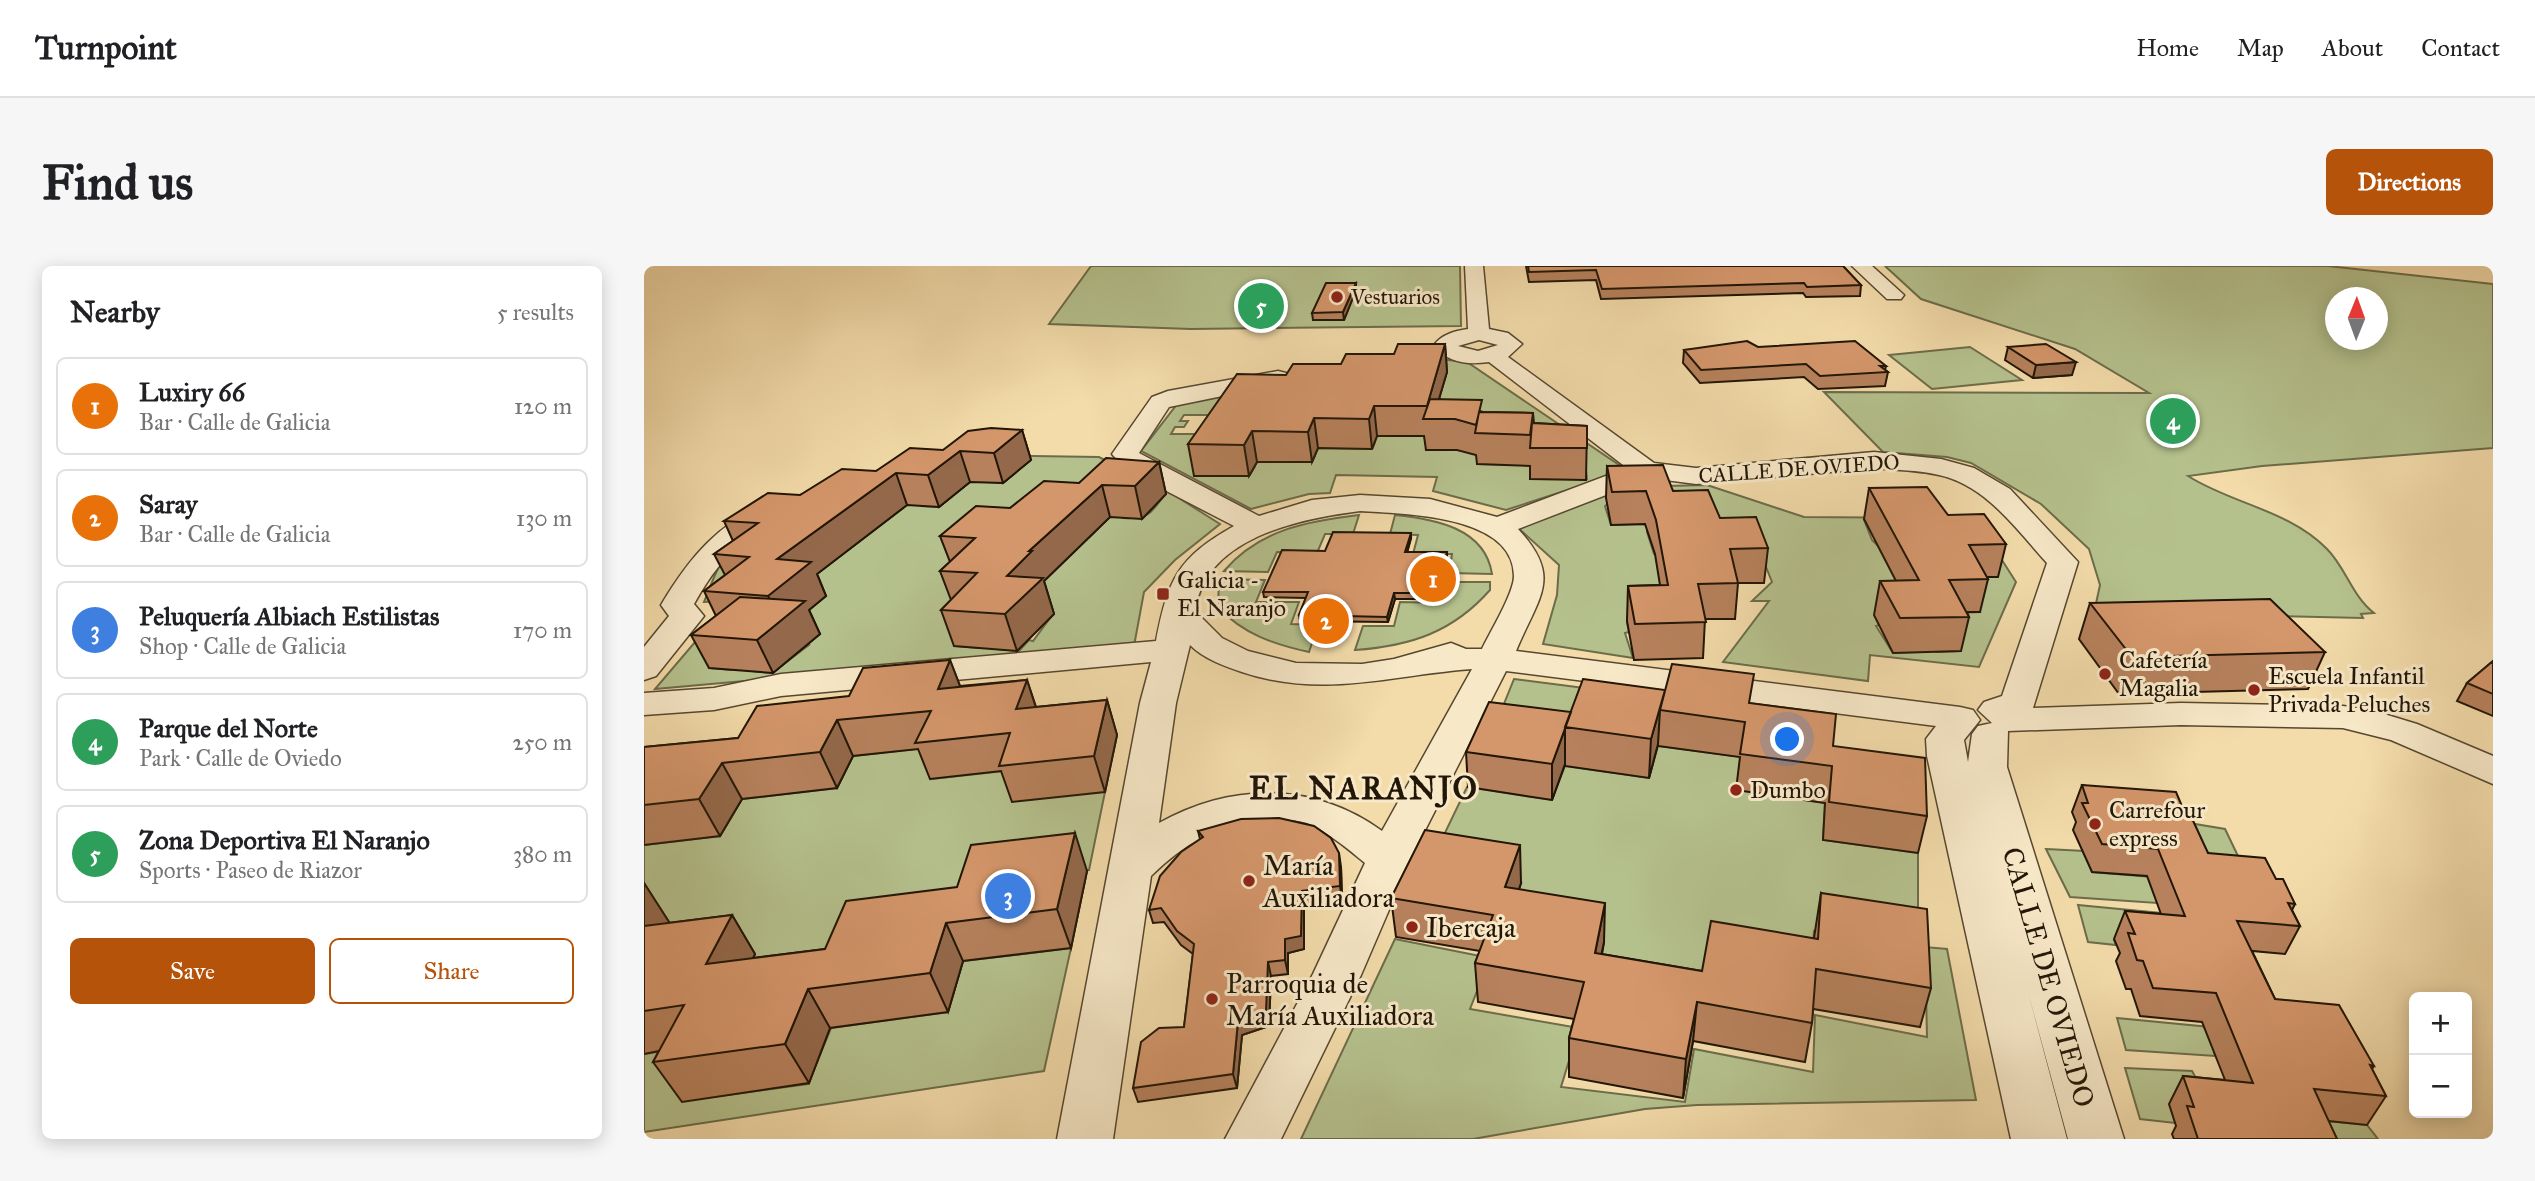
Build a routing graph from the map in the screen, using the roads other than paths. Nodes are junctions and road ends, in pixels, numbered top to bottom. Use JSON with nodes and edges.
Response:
{"nodes":[{"id":1,"x":1474,"y":266,"type":"edge"},
{"id":2,"x":1861,"y":266,"type":"edge"},
{"id":3,"x":1894,"y":295,"type":"dead end"},
{"id":4,"x":1479,"y":334,"type":"junction"},
{"id":5,"x":1494,"y":355,"type":"junction"},
{"id":6,"x":1296,"y":375,"type":"edge"},
{"id":7,"x":1647,"y":470,"type":"junction"},
{"id":8,"x":796,"y":503,"type":"edge"},
{"id":9,"x":1256,"y":526,"type":"junction"},
{"id":10,"x":1495,"y":528,"type":"junction"},
{"id":11,"x":1517,"y":611,"type":"junction"},
{"id":12,"x":1176,"y":632,"type":"junction"},
{"id":13,"x":1494,"y":659,"type":"junction"},
{"id":14,"x":1430,"y":662,"type":"junction"},
{"id":15,"x":644,"y":668,"type":"edge"},
{"id":16,"x":644,"y":704,"type":"edge"},
{"id":17,"x":1983,"y":720,"type":"junction"},
{"id":18,"x":2493,"y":772,"type":"edge"},
{"id":19,"x":1388,"y":860,"type":"junction"},
{"id":20,"x":1132,"y":869,"type":"junction"},
{"id":21,"x":1084,"y":1139,"type":"edge"},
{"id":22,"x":1253,"y":1139,"type":"edge"},
{"id":23,"x":2039,"y":1139,"type":"edge"},
{"id":24,"x":2096,"y":1139,"type":"edge"}],
"edges":[{"from":1,"to":4,"type":"street"},
{"from":2,"to":3,"type":"street"},
{"from":4,"to":5,"type":"street"},
{"from":4,"to":5,"type":"street"},
{"from":5,"to":7,"type":"street","name":"CALLE DE OVIEDO"},
{"from":6,"to":9,"type":"street"},
{"from":7,"to":10,"type":"street"},
{"from":7,"to":17,"type":"street","name":"CALLE DE OVIEDO"},
{"from":8,"to":15,"type":"street"},
{"from":9,"to":10,"type":"street"},
{"from":9,"to":12,"type":"street"},
{"from":10,"to":11,"type":"street"},
{"from":11,"to":13,"type":"street"},
{"from":11,"to":14,"type":"street"},
{"from":12,"to":14,"type":"street"},
{"from":12,"to":16,"type":"street"},
{"from":12,"to":20,"type":"street"},
{"from":13,"to":14,"type":"street"},
{"from":13,"to":17,"type":"street"},
{"from":13,"to":19,"type":"street"},
{"from":17,"to":18,"type":"street"},
{"from":17,"to":23,"type":"street","name":"CALLE DE OVIEDO"},
{"from":17,"to":24,"type":"street","name":"CALLE DE OVIEDO"},
{"from":19,"to":20,"type":"street"},
{"from":19,"to":22,"type":"street"},
{"from":20,"to":21,"type":"street"}]}
